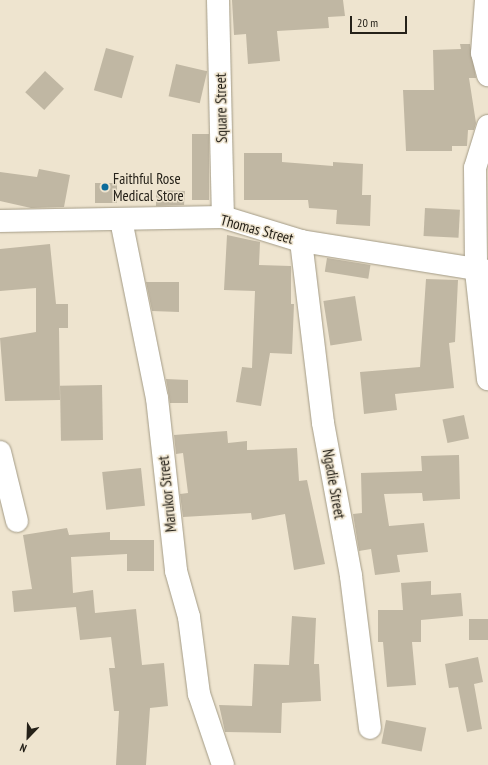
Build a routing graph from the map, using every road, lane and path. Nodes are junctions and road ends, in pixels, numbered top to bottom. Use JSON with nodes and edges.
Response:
{"nodes":[{"id":1,"x":218,"y":0,"type":"edge"},
{"id":2,"x":486,"y":0,"type":"edge"},
{"id":3,"x":488,"y":75,"type":"edge"},
{"id":4,"x":488,"y":126,"type":"edge"},
{"id":5,"x":223,"y":217,"type":"junction"},
{"id":6,"x":121,"y":220,"type":"junction"},
{"id":7,"x":0,"y":221,"type":"edge"},
{"id":8,"x":301,"y":240,"type":"junction"},
{"id":9,"x":482,"y":271,"type":"edge"},
{"id":10,"x":488,"y":379,"type":"edge"},
{"id":11,"x":0,"y":452,"type":"edge"},
{"id":12,"x":17,"y":521,"type":"dead end"},
{"id":13,"x":370,"y":728,"type":"dead end"},
{"id":14,"x":223,"y":765,"type":"edge"}],
"edges":[{"from":1,"to":5,"type":"street","name":"Square Street"},
{"from":2,"to":3,"type":"street"},
{"from":4,"to":9,"type":"street"},
{"from":5,"to":6,"type":"street","name":"Thomas Street"},
{"from":5,"to":8,"type":"street","name":"Thomas Street"},
{"from":6,"to":7,"type":"street","name":"Thomas Street"},
{"from":6,"to":14,"type":"street","name":"Marukor Street"},
{"from":8,"to":9,"type":"street","name":"Thomas Street"},
{"from":8,"to":13,"type":"street","name":"Ngadie Street"},
{"from":9,"to":10,"type":"street"},
{"from":11,"to":12,"type":"street"}]}
